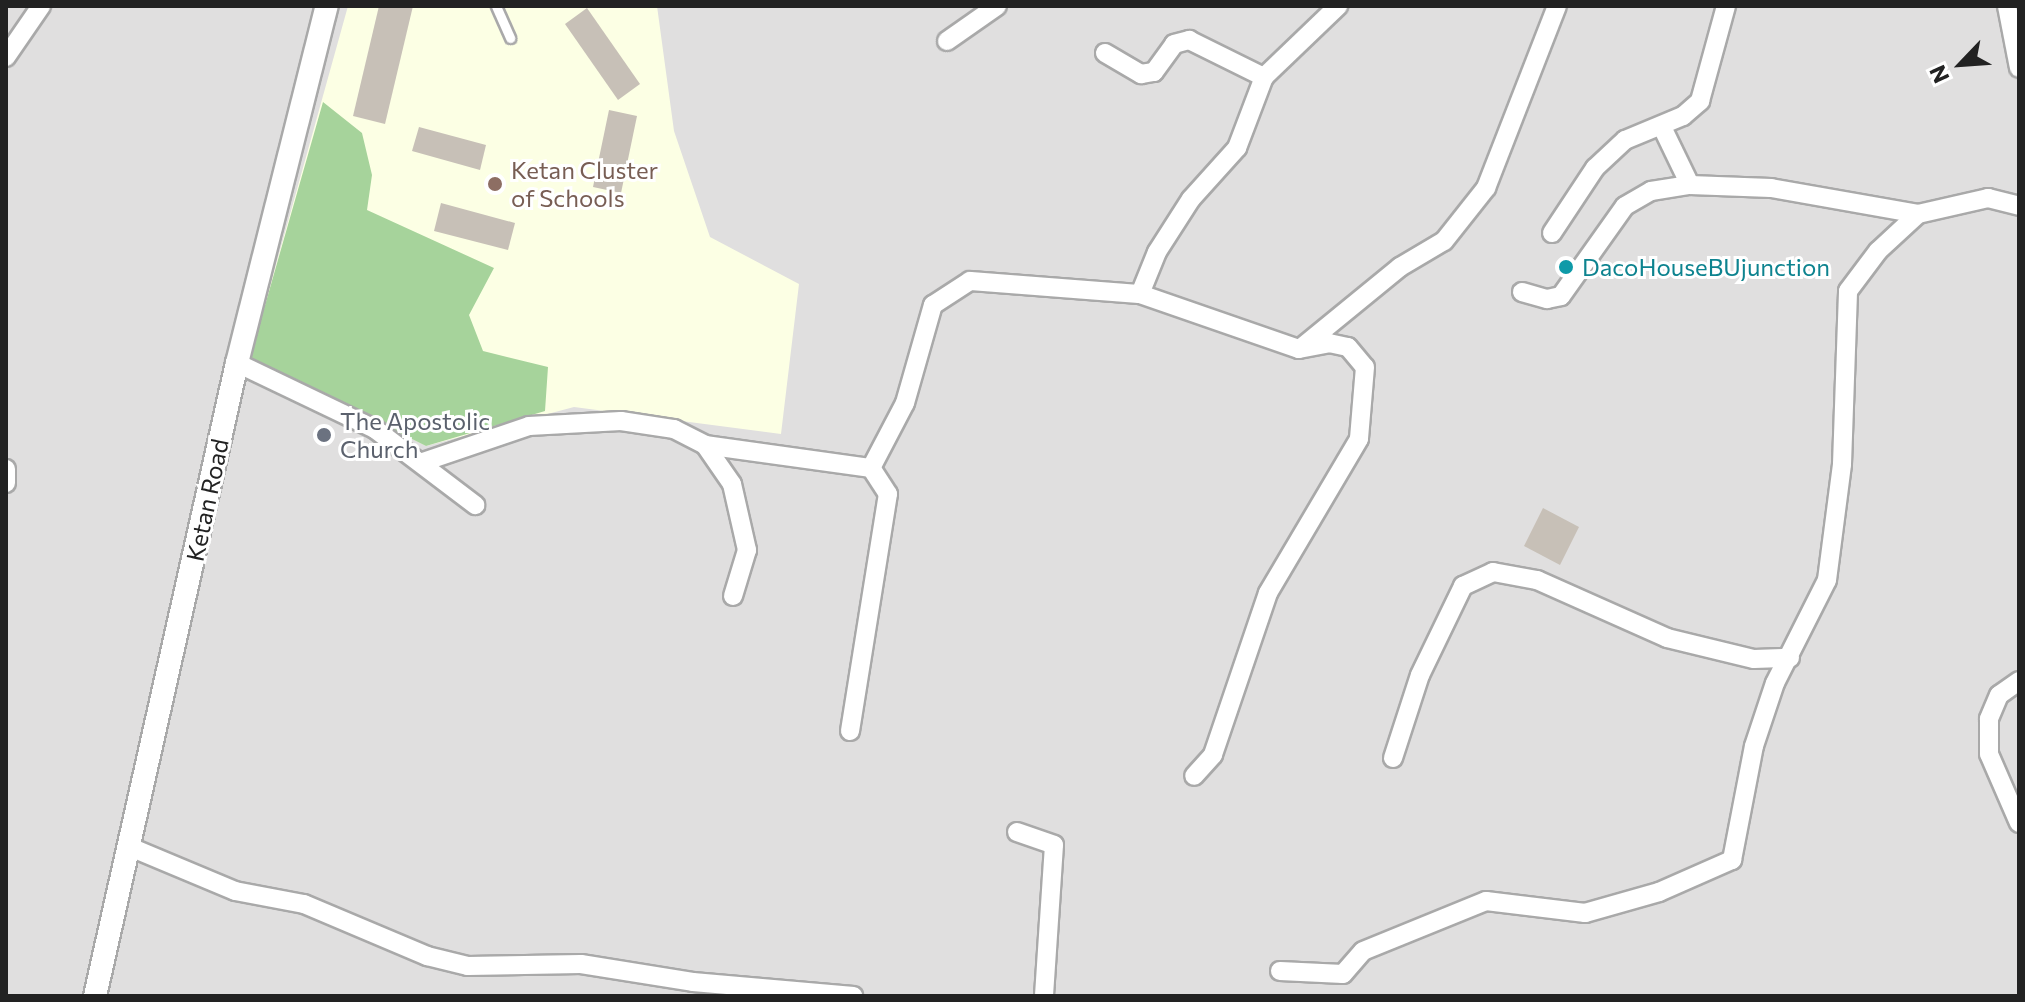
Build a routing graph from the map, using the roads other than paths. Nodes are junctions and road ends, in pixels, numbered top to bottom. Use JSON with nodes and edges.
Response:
{"nodes":[{"id":1,"x":41,"y":6,"type":"edge"},
{"id":2,"x":327,"y":6,"type":"edge"},
{"id":3,"x":496,"y":6,"type":"edge"},
{"id":4,"x":997,"y":6,"type":"edge"},
{"id":5,"x":1338,"y":6,"type":"edge"},
{"id":6,"x":1557,"y":6,"type":"edge"},
{"id":7,"x":1726,"y":6,"type":"edge"},
{"id":8,"x":2007,"y":6,"type":"edge"},
{"id":9,"x":510,"y":38,"type":"dead end"},
{"id":10,"x":947,"y":41,"type":"dead end"},
{"id":11,"x":1105,"y":53,"type":"dead end"},
{"id":12,"x":6,"y":57,"type":"edge"},
{"id":13,"x":2019,"y":68,"type":"edge"},
{"id":14,"x":1264,"y":77,"type":"junction"},
{"id":15,"x":1662,"y":127,"type":"junction"},
{"id":16,"x":1690,"y":185,"type":"junction"},
{"id":17,"x":2019,"y":206,"type":"edge"},
{"id":18,"x":1918,"y":214,"type":"junction"},
{"id":19,"x":1552,"y":233,"type":"dead end"},
{"id":20,"x":1522,"y":292,"type":"dead end"},
{"id":21,"x":1140,"y":294,"type":"junction"},
{"id":22,"x":1299,"y":349,"type":"junction"},
{"id":23,"x":237,"y":363,"type":"junction"},
{"id":24,"x":705,"y":445,"type":"junction"},
{"id":25,"x":423,"y":462,"type":"junction"},
{"id":26,"x":871,"y":468,"type":"junction"},
{"id":27,"x":6,"y":469,"type":"edge"},
{"id":28,"x":6,"y":483,"type":"edge"},
{"id":29,"x":475,"y":505,"type":"dead end"},
{"id":30,"x":733,"y":596,"type":"dead end"},
{"id":31,"x":1790,"y":658,"type":"junction"},
{"id":32,"x":2019,"y":681,"type":"edge"},
{"id":33,"x":850,"y":731,"type":"dead end"},
{"id":34,"x":1393,"y":758,"type":"dead end"},
{"id":35,"x":1194,"y":776,"type":"dead end"},
{"id":36,"x":2019,"y":823,"type":"edge"},
{"id":37,"x":1017,"y":832,"type":"dead end"},
{"id":38,"x":130,"y":847,"type":"junction"},
{"id":39,"x":1280,"y":971,"type":"dead end"},
{"id":40,"x":95,"y":996,"type":"edge"},
{"id":41,"x":853,"y":996,"type":"edge"},
{"id":42,"x":1044,"y":996,"type":"edge"}],
"edges":[{"from":1,"to":12,"type":"street"},
{"from":2,"to":23,"type":"street","name":"Ketan Road"},
{"from":3,"to":9,"type":"lane"},
{"from":4,"to":10,"type":"street"},
{"from":5,"to":14,"type":"street"},
{"from":6,"to":22,"type":"street"},
{"from":7,"to":15,"type":"street"},
{"from":8,"to":13,"type":"street"},
{"from":11,"to":14,"type":"street"},
{"from":14,"to":21,"type":"street"},
{"from":15,"to":16,"type":"street"},
{"from":15,"to":19,"type":"street"},
{"from":16,"to":18,"type":"street"},
{"from":16,"to":20,"type":"street"},
{"from":17,"to":18,"type":"street"},
{"from":18,"to":31,"type":"street"},
{"from":21,"to":22,"type":"street"},
{"from":21,"to":26,"type":"street"},
{"from":22,"to":35,"type":"street"},
{"from":23,"to":25,"type":"street"},
{"from":23,"to":38,"type":"street","name":"Ketan Road"},
{"from":24,"to":25,"type":"street"},
{"from":24,"to":26,"type":"street"},
{"from":24,"to":30,"type":"street"},
{"from":25,"to":29,"type":"street"},
{"from":26,"to":33,"type":"street"},
{"from":27,"to":28,"type":"street"},
{"from":31,"to":34,"type":"street"},
{"from":31,"to":39,"type":"street"},
{"from":32,"to":36,"type":"street"},
{"from":37,"to":42,"type":"street"},
{"from":38,"to":40,"type":"street","name":"Ketan Road"},
{"from":38,"to":41,"type":"street"}]}
